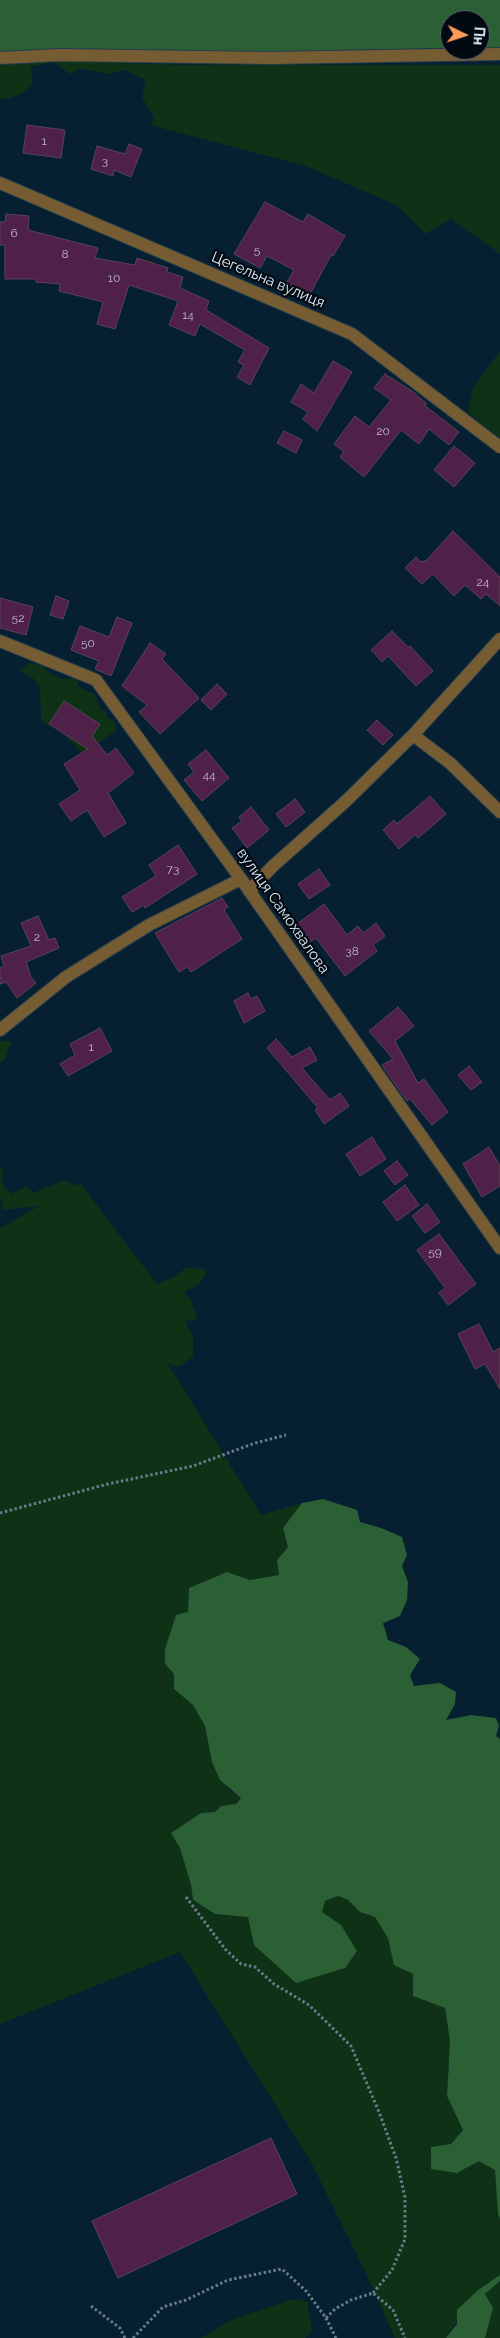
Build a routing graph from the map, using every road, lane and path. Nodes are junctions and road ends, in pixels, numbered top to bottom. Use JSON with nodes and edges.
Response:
{"nodes":[{"id":1,"x":500,"y":54,"type":"edge"},
{"id":2,"x":0,"y":58,"type":"edge"},
{"id":3,"x":0,"y":183,"type":"edge"},
{"id":4,"x":500,"y":447,"type":"edge"},
{"id":5,"x":500,"y":638,"type":"edge"},
{"id":6,"x":0,"y":641,"type":"edge"},
{"id":7,"x":413,"y":735,"type":"junction"},
{"id":8,"x":500,"y":812,"type":"edge"},
{"id":9,"x":241,"y":879,"type":"junction"},
{"id":10,"x":249,"y":891,"type":"junction"},
{"id":11,"x":0,"y":1030,"type":"edge"},
{"id":12,"x":500,"y":1248,"type":"edge"},
{"id":13,"x":286,"y":1435,"type":"dead end"},
{"id":14,"x":0,"y":1513,"type":"edge"},
{"id":15,"x":186,"y":1897,"type":"dead end"},
{"id":16,"x":373,"y":2293,"type":"junction"},
{"id":17,"x":91,"y":2306,"type":"dead end"},
{"id":18,"x":326,"y":2318,"type":"junction"},
{"id":19,"x":125,"y":2338,"type":"edge"},
{"id":20,"x":133,"y":2338,"type":"edge"},
{"id":21,"x":336,"y":2338,"type":"edge"},
{"id":22,"x":405,"y":2338,"type":"edge"}],
"edges":[{"from":1,"to":2,"type":"street"},
{"from":3,"to":4,"type":"street","name":"Цегельна вулиця"},
{"from":5,"to":7,"type":"street"},
{"from":6,"to":9,"type":"street","name":"вулиця Самохвалова"},
{"from":7,"to":8,"type":"street"},
{"from":7,"to":10,"type":"street"},
{"from":9,"to":10,"type":"street","name":"вулиця Самохвалова"},
{"from":9,"to":11,"type":"street"},
{"from":10,"to":12,"type":"street","name":"вулиця Самохвалова"},
{"from":13,"to":14,"type":"path"},
{"from":15,"to":16,"type":"path"},
{"from":16,"to":18,"type":"path"},
{"from":16,"to":22,"type":"path"},
{"from":17,"to":19,"type":"path"},
{"from":18,"to":20,"type":"path"},
{"from":18,"to":21,"type":"path"}]}
